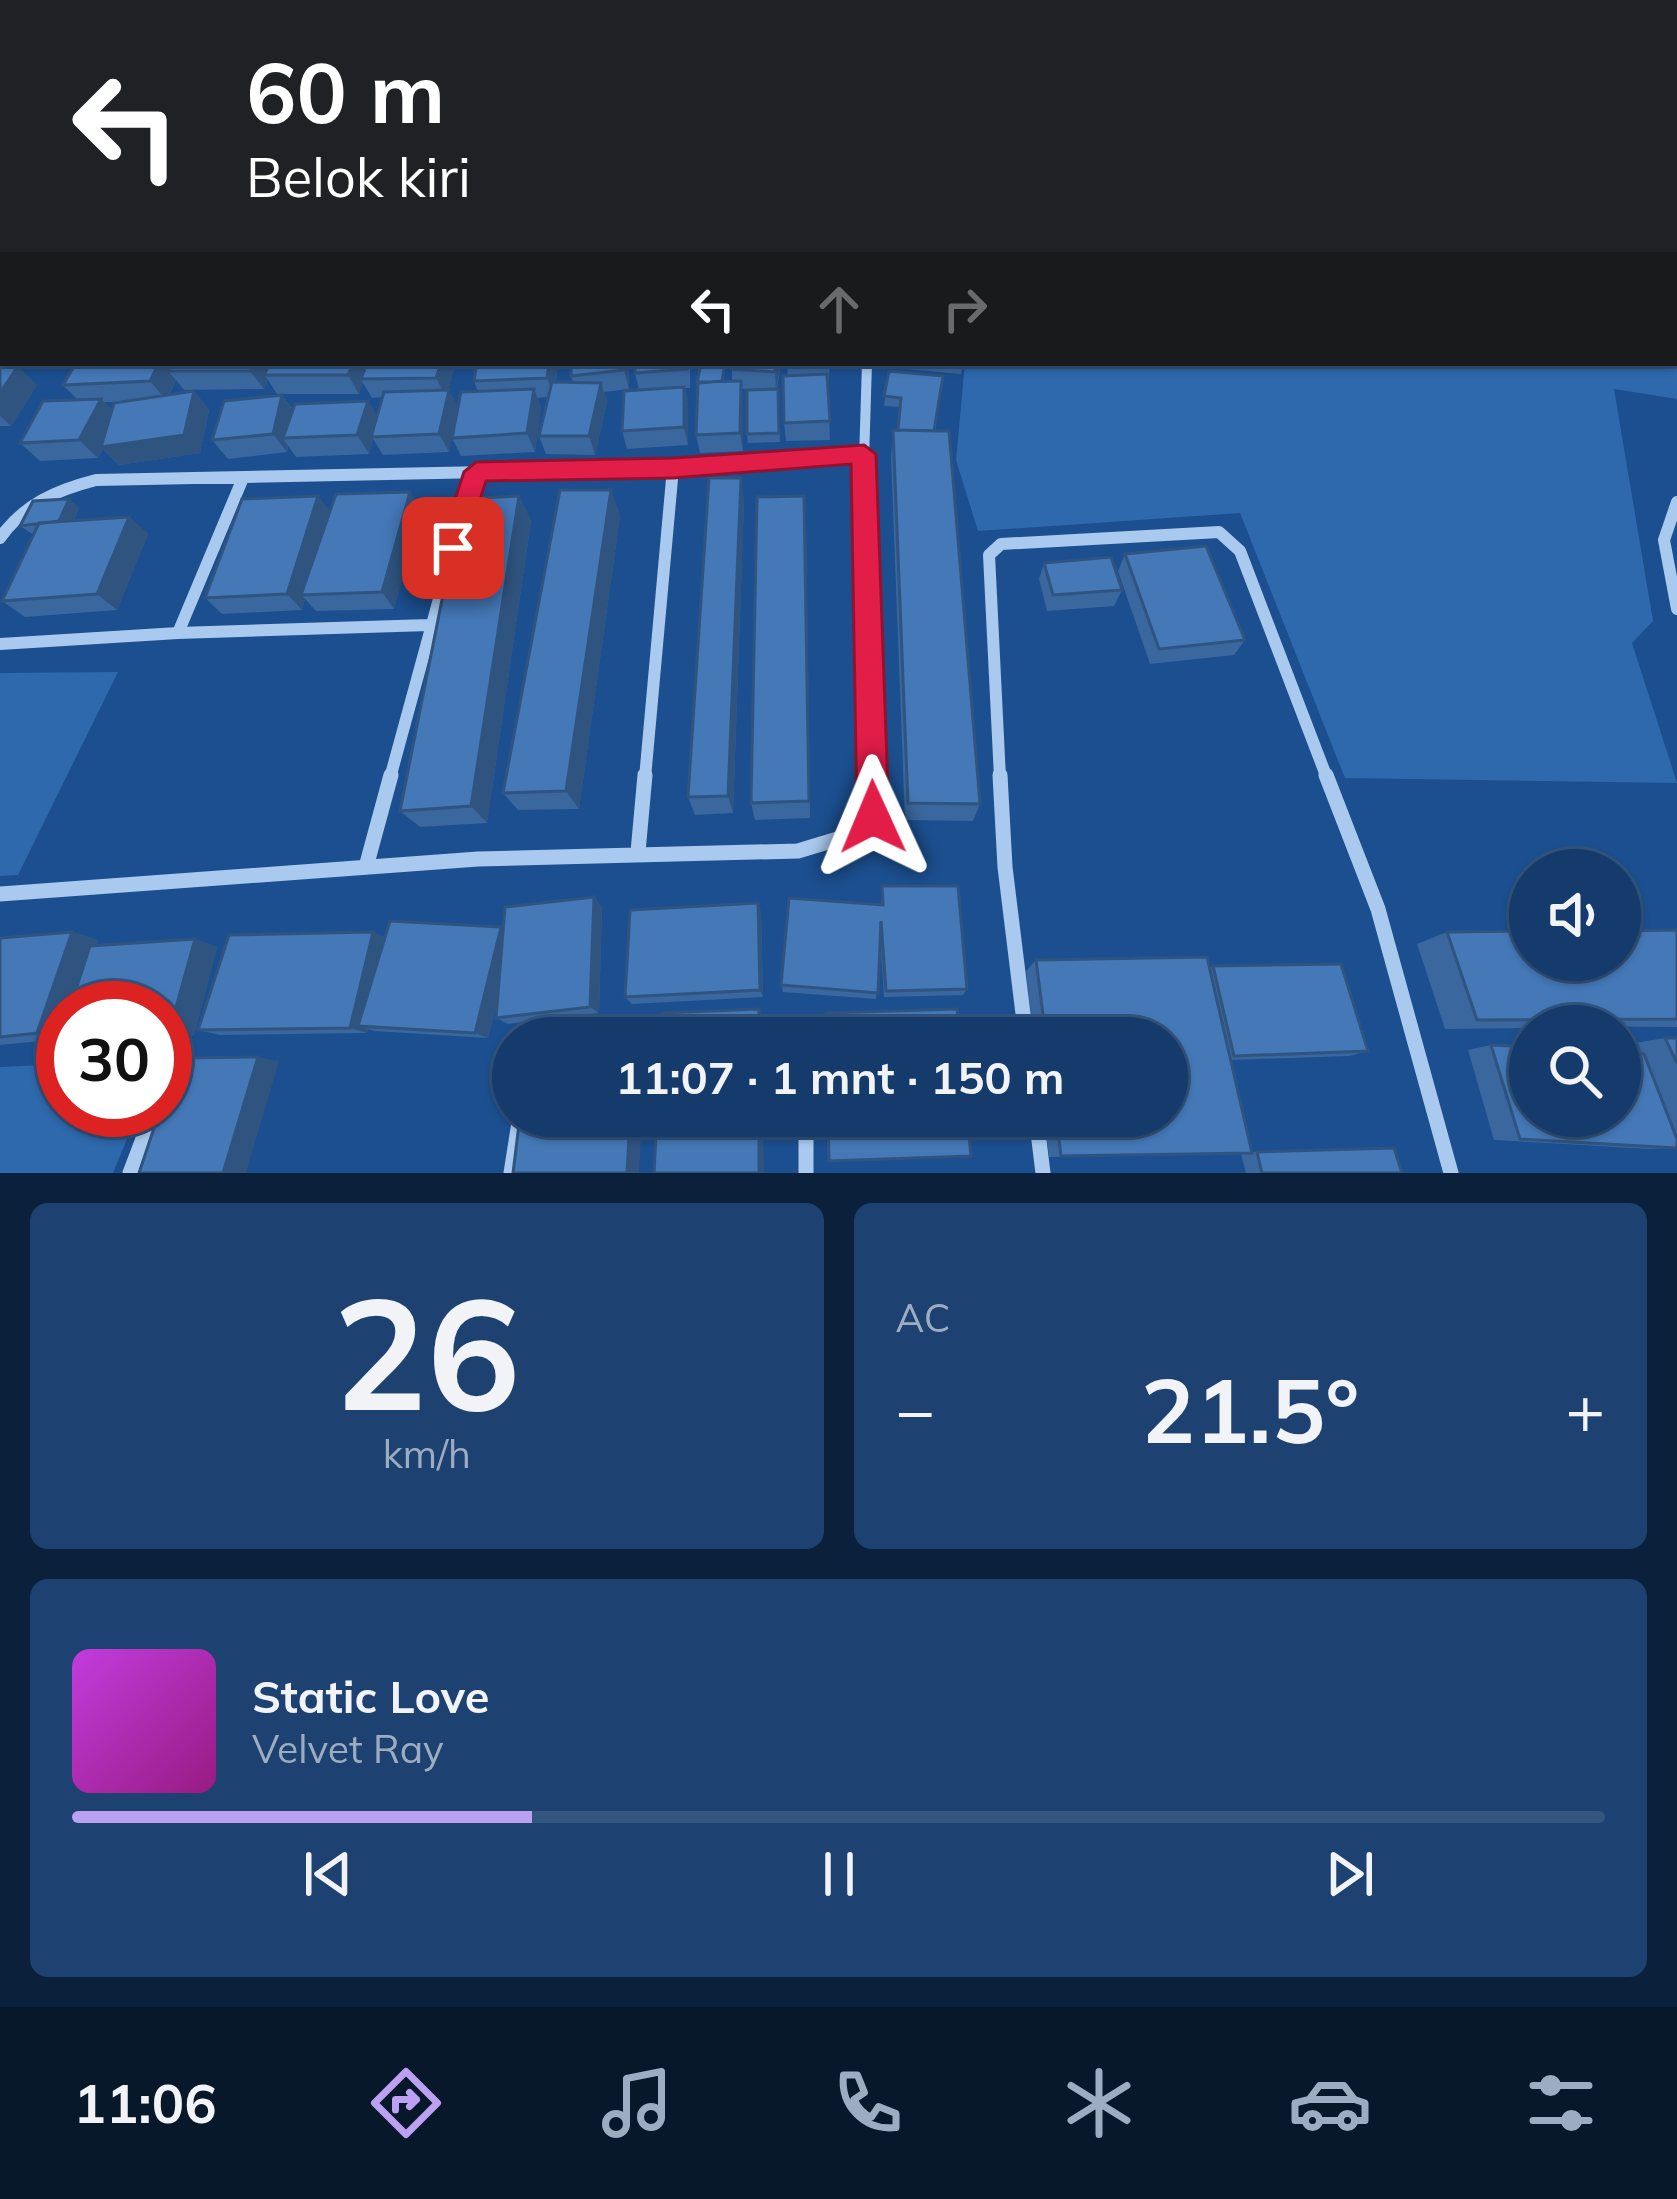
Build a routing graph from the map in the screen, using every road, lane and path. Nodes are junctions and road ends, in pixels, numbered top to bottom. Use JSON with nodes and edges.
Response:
{"nodes":[{"id":1,"x":867,"y":366,"type":"edge"},
{"id":2,"x":864,"y":454,"type":"junction"},
{"id":3,"x":673,"y":468,"type":"junction"},
{"id":4,"x":476,"y":472,"type":"junction"},
{"id":5,"x":243,"y":478,"type":"junction"},
{"id":6,"x":1677,"y":502,"type":"edge"},
{"id":7,"x":0,"y":538,"type":"edge"},
{"id":8,"x":1677,"y":609,"type":"edge"},
{"id":9,"x":429,"y":625,"type":"junction"},
{"id":10,"x":178,"y":633,"type":"junction"},
{"id":11,"x":0,"y":644,"type":"edge"},
{"id":12,"x":638,"y":852,"type":"junction"},
{"id":13,"x":366,"y":867,"type":"junction"},
{"id":14,"x":0,"y":894,"type":"edge"},
{"id":15,"x":1023,"y":1017,"type":"edge"},
{"id":16,"x":144,"y":1137,"type":"edge"},
{"id":17,"x":517,"y":1137,"type":"edge"},
{"id":18,"x":806,"y":1137,"type":"edge"},
{"id":19,"x":1039,"y":1137,"type":"edge"},
{"id":20,"x":130,"y":1173,"type":"edge"},
{"id":21,"x":512,"y":1173,"type":"edge"},
{"id":22,"x":806,"y":1173,"type":"edge"},
{"id":23,"x":1043,"y":1173,"type":"edge"},
{"id":24,"x":1451,"y":1173,"type":"edge"}],
"edges":[{"from":1,"to":2,"type":"street"},
{"from":2,"to":3,"type":"street"},
{"from":2,"to":12,"type":"street"},
{"from":3,"to":4,"type":"street"},
{"from":3,"to":12,"type":"street"},
{"from":4,"to":5,"type":"street"},
{"from":4,"to":9,"type":"street"},
{"from":5,"to":7,"type":"street"},
{"from":5,"to":10,"type":"street"},
{"from":6,"to":8,"type":"street"},
{"from":9,"to":10,"type":"street"},
{"from":9,"to":13,"type":"street"},
{"from":10,"to":11,"type":"street"},
{"from":12,"to":13,"type":"street"},
{"from":13,"to":14,"type":"street"},
{"from":15,"to":24,"type":"street"},
{"from":16,"to":20,"type":"street"},
{"from":17,"to":21,"type":"street"},
{"from":18,"to":22,"type":"street"},
{"from":19,"to":23,"type":"street"}]}
